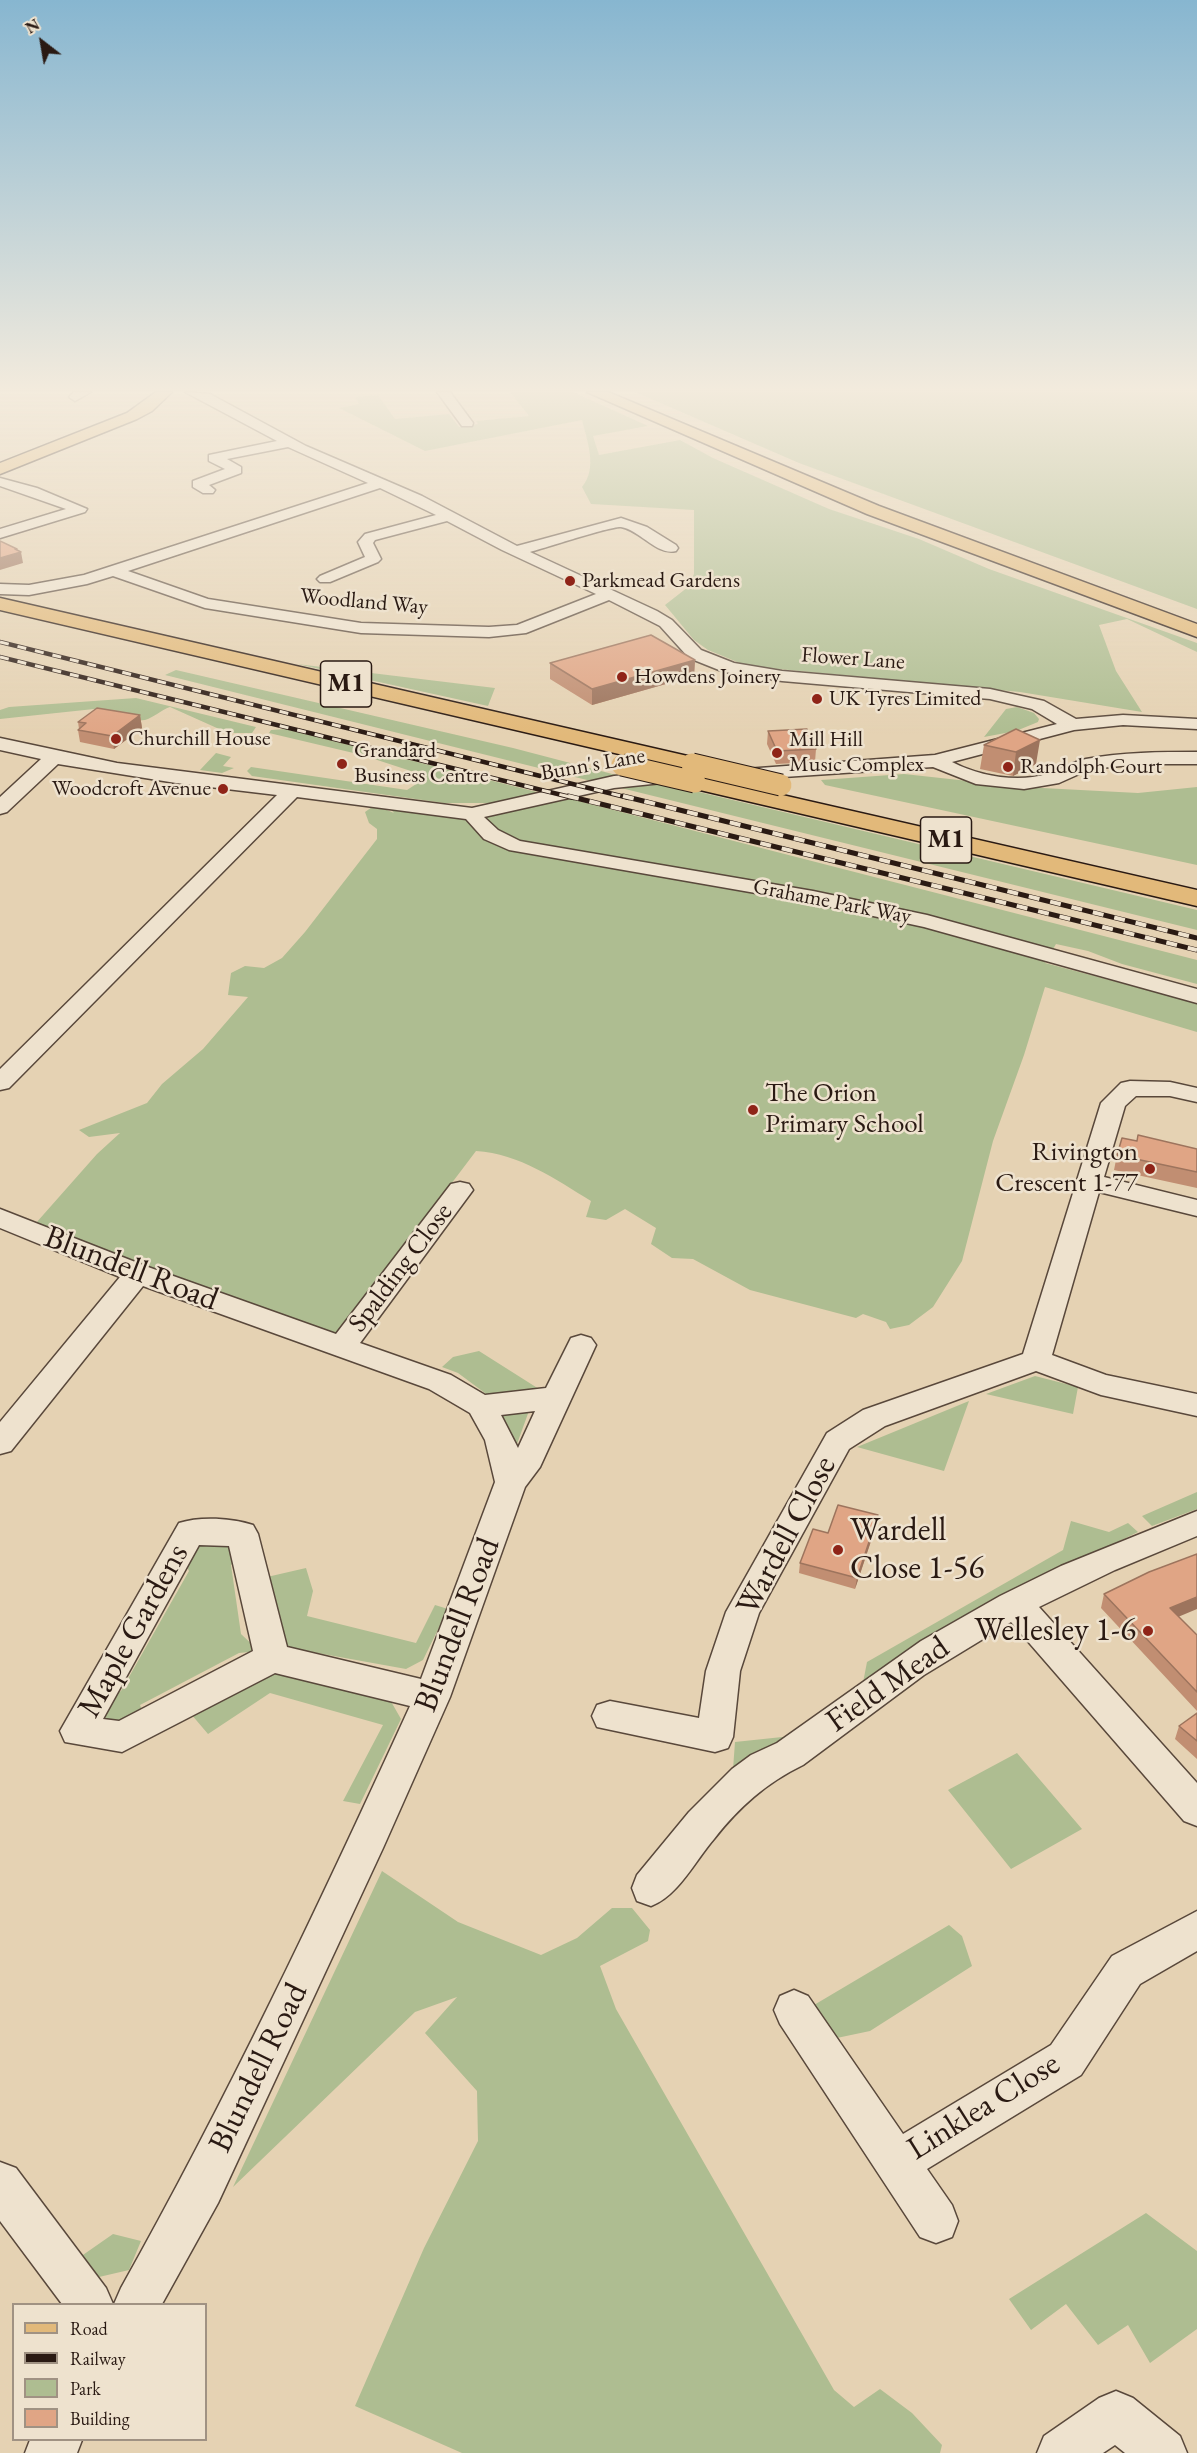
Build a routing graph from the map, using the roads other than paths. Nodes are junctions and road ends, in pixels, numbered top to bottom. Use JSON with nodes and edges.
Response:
{"nodes":[{"id":1,"x":74,"y":506,"type":"edge"},
{"id":2,"x":312,"y":506,"type":"edge"},
{"id":3,"x":430,"y":506,"type":"edge"},
{"id":4,"x":865,"y":506,"type":"edge"},
{"id":5,"x":889,"y":506,"type":"edge"},
{"id":6,"x":603,"y":513,"type":"dead end"},
{"id":7,"x":449,"y":516,"type":"junction"},
{"id":8,"x":621,"y":522,"type":"junction"},
{"id":9,"x":0,"y":534,"type":"edge"},
{"id":10,"x":671,"y":548,"type":"dead end"},
{"id":11,"x":517,"y":551,"type":"junction"},
{"id":12,"x":115,"y":572,"type":"junction"},
{"id":13,"x":325,"y":579,"type":"dead end"},
{"id":14,"x":0,"y":589,"type":"edge"},
{"id":15,"x":610,"y":594,"type":"junction"},
{"id":16,"x":0,"y":604,"type":"edge"},
{"id":17,"x":0,"y":619,"type":"edge"},
{"id":18,"x":1197,"y":620,"type":"edge"},
{"id":19,"x":1197,"y":631,"type":"edge"},
{"id":20,"x":1197,"y":724,"type":"edge"},
{"id":21,"x":1072,"y":725,"type":"junction"},
{"id":22,"x":0,"y":744,"type":"edge"},
{"id":23,"x":54,"y":757,"type":"junction"},
{"id":24,"x":1197,"y":758,"type":"edge"},
{"id":25,"x":936,"y":761,"type":"junction"},
{"id":26,"x":292,"y":791,"type":"junction"},
{"id":27,"x":0,"y":808,"type":"edge"},
{"id":28,"x":473,"y":814,"type":"junction"},
{"id":29,"x":1197,"y":881,"type":"edge"},
{"id":30,"x":1197,"y":898,"type":"edge"},
{"id":31,"x":1197,"y":996,"type":"edge"},
{"id":32,"x":0,"y":1083,"type":"edge"},
{"id":33,"x":1197,"y":1095,"type":"edge"},
{"id":34,"x":1091,"y":1182,"type":"junction"},
{"id":35,"x":460,"y":1190,"type":"dead end"},
{"id":36,"x":1197,"y":1208,"type":"edge"},
{"id":37,"x":0,"y":1218,"type":"edge"},
{"id":38,"x":138,"y":1274,"type":"junction"},
{"id":39,"x":581,"y":1345,"type":"dead end"},
{"id":40,"x":342,"y":1346,"type":"junction"},
{"id":41,"x":1036,"y":1360,"type":"junction"},
{"id":42,"x":557,"y":1398,"type":"junction"},
{"id":43,"x":481,"y":1406,"type":"junction"},
{"id":44,"x":1197,"y":1406,"type":"edge"},
{"id":45,"x":0,"y":1443,"type":"edge"},
{"id":46,"x":511,"y":1482,"type":"junction"},
{"id":47,"x":1197,"y":1523,"type":"edge"},
{"id":48,"x":1015,"y":1604,"type":"junction"},
{"id":49,"x":272,"y":1658,"type":"junction"},
{"id":50,"x":432,"y":1697,"type":"junction"},
{"id":51,"x":610,"y":1716,"type":"dead end"},
{"id":52,"x":1197,"y":1809,"type":"edge"},
{"id":53,"x":651,"y":1888,"type":"dead end"},
{"id":54,"x":1197,"y":1930,"type":"edge"},
{"id":55,"x":794,"y":2010,"type":"dead end"},
{"id":56,"x":897,"y":2162,"type":"junction"},
{"id":57,"x":0,"y":2184,"type":"edge"},
{"id":58,"x":936,"y":2221,"type":"dead end"},
{"id":59,"x":89,"y":2303,"type":"edge"},
{"id":60,"x":138,"y":2303,"type":"edge"},
{"id":61,"x":1061,"y":2453,"type":"edge"},
{"id":62,"x":1163,"y":2453,"type":"edge"}],
"edges":[{"from":1,"to":9,"type":"street"},
{"from":2,"to":12,"type":"street"},
{"from":3,"to":7,"type":"street","name":"Flower Lane"},
{"from":4,"to":19,"type":"main road"},
{"from":5,"to":18,"type":"main road"},
{"from":6,"to":8,"type":"street"},
{"from":7,"to":11,"type":"street","name":"Flower Lane"},
{"from":7,"to":13,"type":"street"},
{"from":8,"to":10,"type":"street"},
{"from":8,"to":11,"type":"street"},
{"from":11,"to":15,"type":"street","name":"Flower Lane"},
{"from":12,"to":14,"type":"street"},
{"from":12,"to":15,"type":"street","name":"Woodland Way"},
{"from":15,"to":21,"type":"street","name":"Flower Lane"},
{"from":16,"to":29,"type":"main road","number":"M1","bridge":true},
{"from":17,"to":30,"type":"main road","number":"M1","bridge":true},
{"from":20,"to":21,"type":"street","name":"Bunn's Lane"},
{"from":21,"to":25,"type":"street","name":"Bunn's Lane"},
{"from":22,"to":23,"type":"street","name":"Bunn's Lane"},
{"from":23,"to":26,"type":"street","name":"Bunn's Lane"},
{"from":23,"to":27,"type":"street"},
{"from":24,"to":25,"type":"street"},
{"from":25,"to":28,"type":"street","name":"Bunn's Lane"},
{"from":26,"to":28,"type":"street","name":"Bunn's Lane"},
{"from":26,"to":32,"type":"street"},
{"from":28,"to":31,"type":"street","name":"Grahame Park Way"},
{"from":33,"to":34,"type":"street"},
{"from":34,"to":36,"type":"street"},
{"from":34,"to":41,"type":"street"},
{"from":35,"to":40,"type":"street","name":"Spalding Close"},
{"from":37,"to":38,"type":"street","name":"Blundell Road"},
{"from":38,"to":40,"type":"street","name":"Blundell Road"},
{"from":38,"to":45,"type":"street"},
{"from":39,"to":42,"type":"street","name":"Blundell Road"},
{"from":40,"to":43,"type":"street","name":"Blundell Road"},
{"from":41,"to":44,"type":"street"},
{"from":41,"to":51,"type":"street","name":"Wardell Close"},
{"from":42,"to":43,"type":"street"},
{"from":42,"to":46,"type":"street","name":"Blundell Road"},
{"from":43,"to":46,"type":"street"},
{"from":46,"to":50,"type":"street","name":"Blundell Road"},
{"from":47,"to":48,"type":"street","name":"Field Mead"},
{"from":48,"to":52,"type":"street"},
{"from":48,"to":53,"type":"street","name":"Field Mead"},
{"from":49,"to":49,"type":"street","name":"Maple Gardens"},
{"from":49,"to":50,"type":"street"},
{"from":50,"to":60,"type":"street","name":"Blundell Road"},
{"from":54,"to":56,"type":"street","name":"Linklea Close"},
{"from":55,"to":56,"type":"street"},
{"from":56,"to":58,"type":"street"},
{"from":57,"to":59,"type":"street"},
{"from":61,"to":62,"type":"street"}]}
